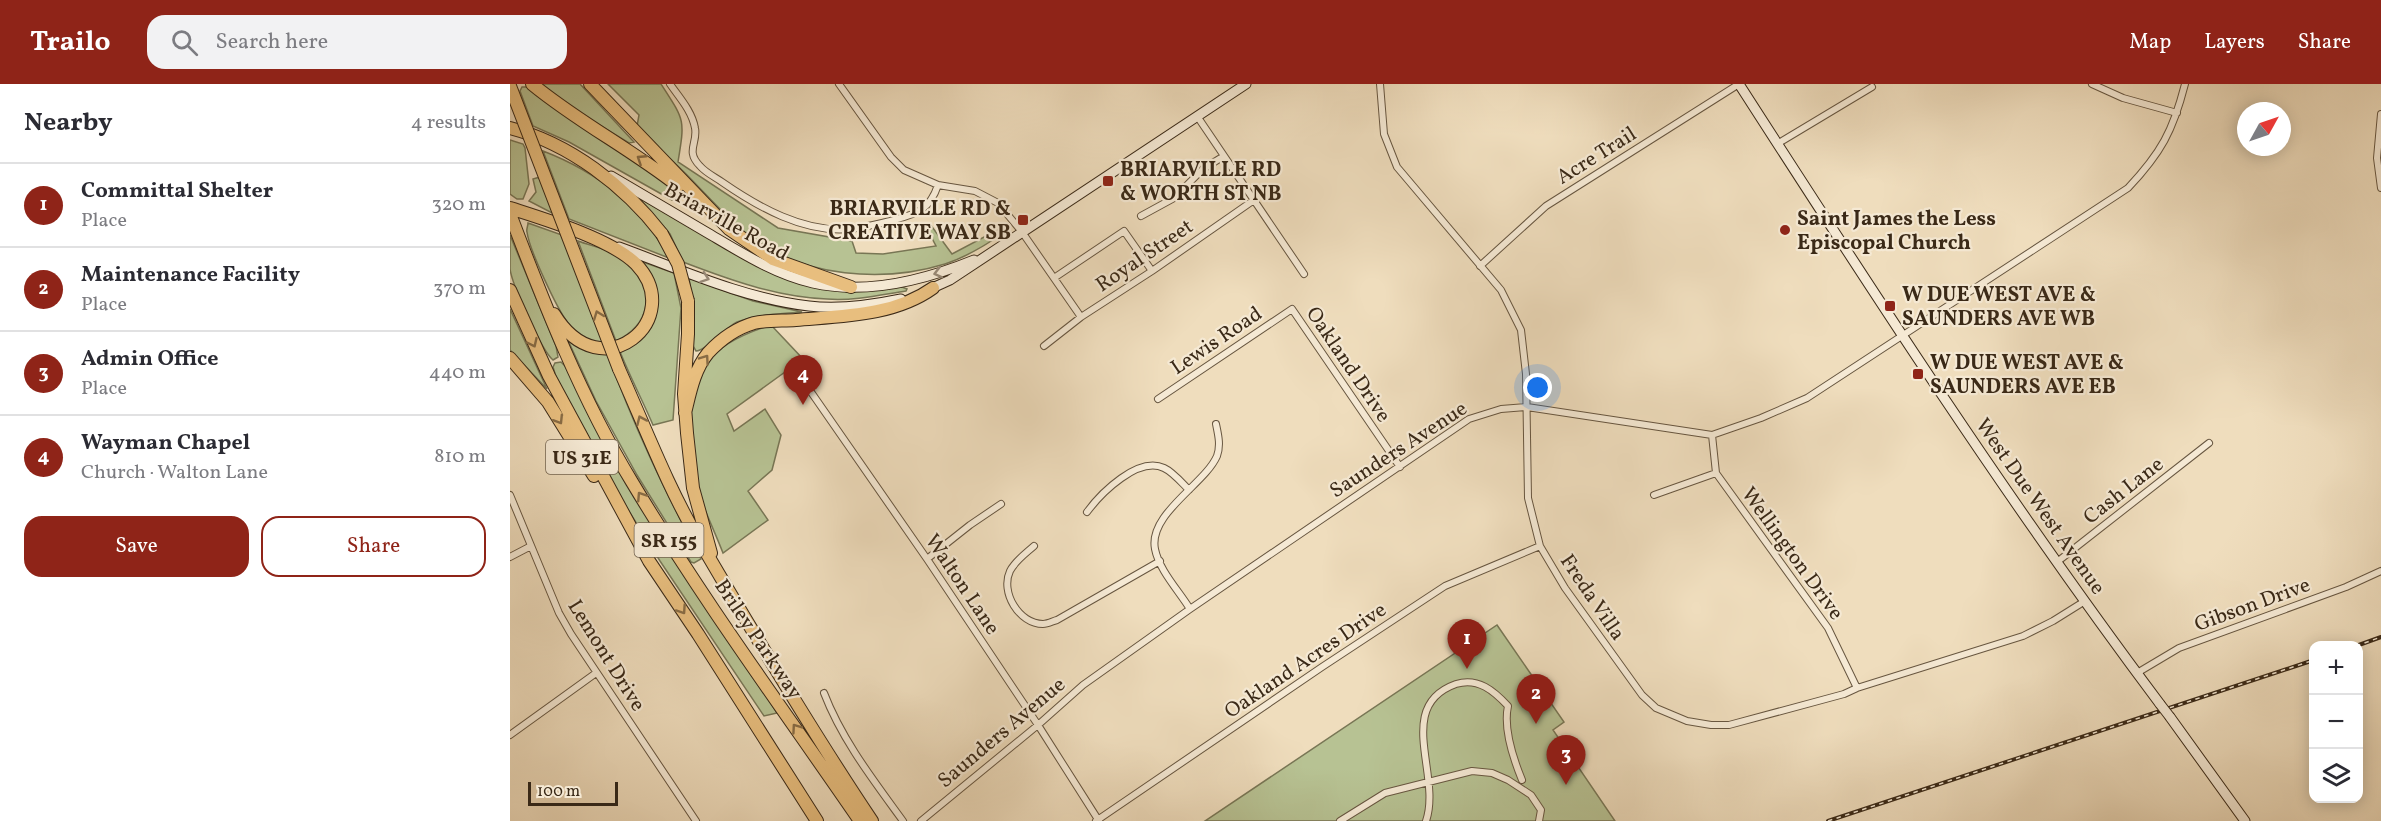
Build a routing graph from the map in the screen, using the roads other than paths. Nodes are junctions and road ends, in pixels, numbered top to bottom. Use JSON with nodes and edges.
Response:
{"nodes":[{"id":1,"x":532,"y":84,"type":"edge"},
{"id":2,"x":590,"y":84,"type":"edge"},
{"id":3,"x":670,"y":84,"type":"edge"},
{"id":4,"x":839,"y":84,"type":"edge"},
{"id":5,"x":1246,"y":84,"type":"edge"},
{"id":6,"x":1380,"y":84,"type":"edge"},
{"id":7,"x":1739,"y":84,"type":"edge"},
{"id":8,"x":2092,"y":84,"type":"edge"},
{"id":9,"x":2185,"y":84,"type":"edge"},
{"id":10,"x":510,"y":86,"type":"edge"},
{"id":11,"x":1872,"y":87,"type":"dead end"},
{"id":12,"x":2177,"y":113,"type":"junction"},
{"id":13,"x":2381,"y":114,"type":"edge"},
{"id":14,"x":1197,"y":116,"type":"junction"},
{"id":15,"x":510,"y":128,"type":"edge"},
{"id":16,"x":1777,"y":144,"type":"junction"},
{"id":17,"x":560,"y":146,"type":"junction"},
{"id":18,"x":1224,"y":156,"type":"junction"},
{"id":19,"x":938,"y":185,"type":"junction"},
{"id":20,"x":2381,"y":188,"type":"edge"},
{"id":21,"x":1254,"y":200,"type":"junction"},
{"id":22,"x":705,"y":206,"type":"junction"},
{"id":23,"x":510,"y":208,"type":"edge"},
{"id":24,"x":510,"y":214,"type":"edge"},
{"id":25,"x":1141,"y":216,"type":"dead end"},
{"id":26,"x":1022,"y":232,"type":"junction"},
{"id":27,"x":591,"y":238,"type":"junction"},
{"id":28,"x":993,"y":252,"type":"junction"},
{"id":29,"x":1480,"y":266,"type":"junction"},
{"id":30,"x":1152,"y":272,"type":"junction"},
{"id":31,"x":1304,"y":274,"type":"dead end"},
{"id":32,"x":1054,"y":278,"type":"junction"},
{"id":33,"x":539,"y":287,"type":"junction"},
{"id":34,"x":851,"y":287,"type":"junction"},
{"id":35,"x":933,"y":288,"type":"junction"},
{"id":36,"x":510,"y":290,"type":"edge"},
{"id":37,"x":1292,"y":309,"type":"joint"},
{"id":38,"x":1081,"y":317,"type":"junction"},
{"id":39,"x":1902,"y":337,"type":"junction"},
{"id":40,"x":1044,"y":346,"type":"dead end"},
{"id":41,"x":510,"y":358,"type":"edge"},
{"id":42,"x":795,"y":369,"type":"dead end"},
{"id":43,"x":1158,"y":399,"type":"dead end"},
{"id":44,"x":1527,"y":407,"type":"junction"},
{"id":45,"x":685,"y":413,"type":"junction"},
{"id":46,"x":1216,"y":424,"type":"dead end"},
{"id":47,"x":1712,"y":435,"type":"junction"},
{"id":48,"x":2209,"y":443,"type":"dead end"},
{"id":49,"x":1400,"y":467,"type":"junction"},
{"id":50,"x":1716,"y":473,"type":"junction"},
{"id":51,"x":1189,"y":490,"type":"junction"},
{"id":52,"x":510,"y":495,"type":"edge"},
{"id":53,"x":1654,"y":495,"type":"dead end"},
{"id":54,"x":1002,"y":504,"type":"dead end"},
{"id":55,"x":1087,"y":512,"type":"dead end"},
{"id":56,"x":531,"y":546,"type":"junction"},
{"id":57,"x":1034,"y":546,"type":"dead end"},
{"id":58,"x":1540,"y":546,"type":"junction"},
{"id":59,"x":510,"y":558,"type":"edge"},
{"id":60,"x":927,"y":559,"type":"junction"},
{"id":61,"x":649,"y":561,"type":"junction"},
{"id":62,"x":1160,"y":561,"type":"junction"},
{"id":63,"x":2057,"y":562,"type":"junction"},
{"id":64,"x":715,"y":566,"type":"junction"},
{"id":65,"x":2381,"y":572,"type":"edge"},
{"id":66,"x":2085,"y":601,"type":"junction"},
{"id":67,"x":1190,"y":609,"type":"junction"},
{"id":68,"x":596,"y":673,"type":"junction"},
{"id":69,"x":2137,"y":673,"type":"junction"},
{"id":70,"x":1857,"y":688,"type":"junction"},
{"id":71,"x":825,"y":693,"type":"dead end"},
{"id":72,"x":1038,"y":725,"type":"junction"},
{"id":73,"x":510,"y":735,"type":"edge"},
{"id":74,"x":1522,"y":780,"type":"dead end"},
{"id":75,"x":1429,"y":782,"type":"junction"},
{"id":76,"x":1098,"y":820,"type":"edge"},
{"id":77,"x":696,"y":821,"type":"edge"},
{"id":78,"x":817,"y":821,"type":"edge"},
{"id":79,"x":860,"y":821,"type":"edge"},
{"id":80,"x":872,"y":821,"type":"edge"},
{"id":81,"x":903,"y":821,"type":"edge"},
{"id":82,"x":921,"y":821,"type":"edge"},
{"id":83,"x":1340,"y":821,"type":"edge"},
{"id":84,"x":1426,"y":821,"type":"edge"},
{"id":85,"x":1539,"y":821,"type":"edge"},
{"id":86,"x":2245,"y":821,"type":"edge"}],
"edges":[{"from":22,"to":1,"type":"highway","one_way":true},
{"from":2,"to":22,"type":"highway"},
{"from":3,"to":19,"type":"street"},
{"from":4,"to":19,"type":"street"},
{"from":5,"to":14,"type":"main road","name":"Briarville Road"},
{"from":6,"to":29,"type":"street","name":"Freda Villa"},
{"from":7,"to":16,"type":"main road","name":"West Due West Avenue"},
{"from":7,"to":29,"type":"street","name":"Acre Trail"},
{"from":8,"to":12,"type":"street"},
{"from":9,"to":12,"type":"street","name":"Saunders Avenue"},
{"from":64,"to":10,"type":"highway","one_way":true,"bridge":true},
{"from":11,"to":16,"type":"street"},
{"from":12,"to":39,"type":"street","name":"Saunders Avenue"},
{"from":13,"to":20,"type":"street"},
{"from":14,"to":18,"type":"street"},
{"from":14,"to":26,"type":"main road","name":"Briarville Road"},
{"from":15,"to":17,"type":"highway"},
{"from":16,"to":39,"type":"main road","name":"West Due West Avenue"},
{"from":17,"to":34,"type":"main road","name":"Briarville Road"},
{"from":17,"to":45,"type":"highway","bridge":true},
{"from":18,"to":21,"type":"street"},
{"from":18,"to":25,"type":"street"},
{"from":19,"to":26,"type":"street"},
{"from":21,"to":30,"type":"street","name":"Royal Street"},
{"from":21,"to":31,"type":"street"},
{"from":22,"to":34,"type":"highway"},
{"from":23,"to":27,"type":"highway"},
{"from":24,"to":33,"type":"highway","name":"Briley Parkway","number":"SR 155"},
{"from":26,"to":28,"type":"main road","name":"Briarville Road"},
{"from":26,"to":32,"type":"street"},
{"from":27,"to":33,"type":"highway"},
{"from":27,"to":35,"type":"main road","name":"Briarville Road","one_way":true},
{"from":28,"to":34,"type":"main road","name":"Briarville Road","one_way":true},
{"from":28,"to":35,"type":"main road","name":"Briarville Road"},
{"from":29,"to":44,"type":"street","name":"Freda Villa"},
{"from":30,"to":32,"type":"street"},
{"from":30,"to":38,"type":"street","name":"Royal Street"},
{"from":32,"to":38,"type":"street"},
{"from":79,"to":33,"type":"highway","name":"Briley Parkway","number":"SR 155","one_way":true},
{"from":45,"to":35,"type":"highway","one_way":true},
{"from":36,"to":61,"type":"highway","number":"SR 155","one_way":true},
{"from":37,"to":43,"type":"street","name":"Lewis Road"},
{"from":37,"to":49,"type":"street","name":"Oakland Drive"},
{"from":38,"to":40,"type":"street","name":"Royal Street"},
{"from":39,"to":47,"type":"street","name":"Saunders Avenue"},
{"from":39,"to":63,"type":"main road","name":"West Due West Avenue"},
{"from":41,"to":61,"type":"highway","number":"US 31E","one_way":true},
{"from":42,"to":60,"type":"street","name":"Walton Lane"},
{"from":44,"to":47,"type":"street","name":"Saunders Avenue"},
{"from":44,"to":49,"type":"street","name":"Saunders Avenue"},
{"from":44,"to":58,"type":"street","name":"Freda Villa"},
{"from":45,"to":64,"type":"highway"},
{"from":46,"to":51,"type":"street"},
{"from":47,"to":50,"type":"street","name":"Wellington Drive"},
{"from":48,"to":63,"type":"street","name":"Cash Lane"},
{"from":49,"to":67,"type":"street","name":"Saunders Avenue"},
{"from":50,"to":53,"type":"street"},
{"from":50,"to":70,"type":"street","name":"Wellington Drive"},
{"from":51,"to":55,"type":"street"},
{"from":51,"to":62,"type":"street"},
{"from":52,"to":56,"type":"street","name":"Lemont Drive"},
{"from":54,"to":60,"type":"street"},
{"from":56,"to":59,"type":"street"},
{"from":56,"to":68,"type":"street","name":"Lemont Drive"},
{"from":57,"to":62,"type":"street"},
{"from":58,"to":70,"type":"street","name":"Freda Villa"},
{"from":58,"to":76,"type":"street","name":"Oakland Acres Drive"},
{"from":60,"to":72,"type":"street","name":"Walton Lane"},
{"from":61,"to":78,"type":"highway","number":"US 31E","one_way":true},
{"from":62,"to":67,"type":"street"},
{"from":63,"to":66,"type":"main road","name":"West Due West Avenue"},
{"from":64,"to":80,"type":"highway"},
{"from":65,"to":69,"type":"street","name":"Gibson Drive"},
{"from":66,"to":69,"type":"main road","name":"West Due West Avenue"},
{"from":66,"to":70,"type":"street","name":"Freda Villa"},
{"from":67,"to":72,"type":"street","name":"Saunders Avenue"},
{"from":68,"to":73,"type":"street"},
{"from":68,"to":77,"type":"street","name":"Lemont Drive"},
{"from":69,"to":86,"type":"main road","name":"West Due West Avenue","bridge":true},
{"from":71,"to":81,"type":"street"},
{"from":72,"to":76,"type":"street","name":"Walton Lane"},
{"from":72,"to":82,"type":"street","name":"Saunders Avenue"},
{"from":74,"to":75,"type":"street"},
{"from":75,"to":83,"type":"street"},
{"from":75,"to":84,"type":"street"},
{"from":75,"to":85,"type":"street"}]}
